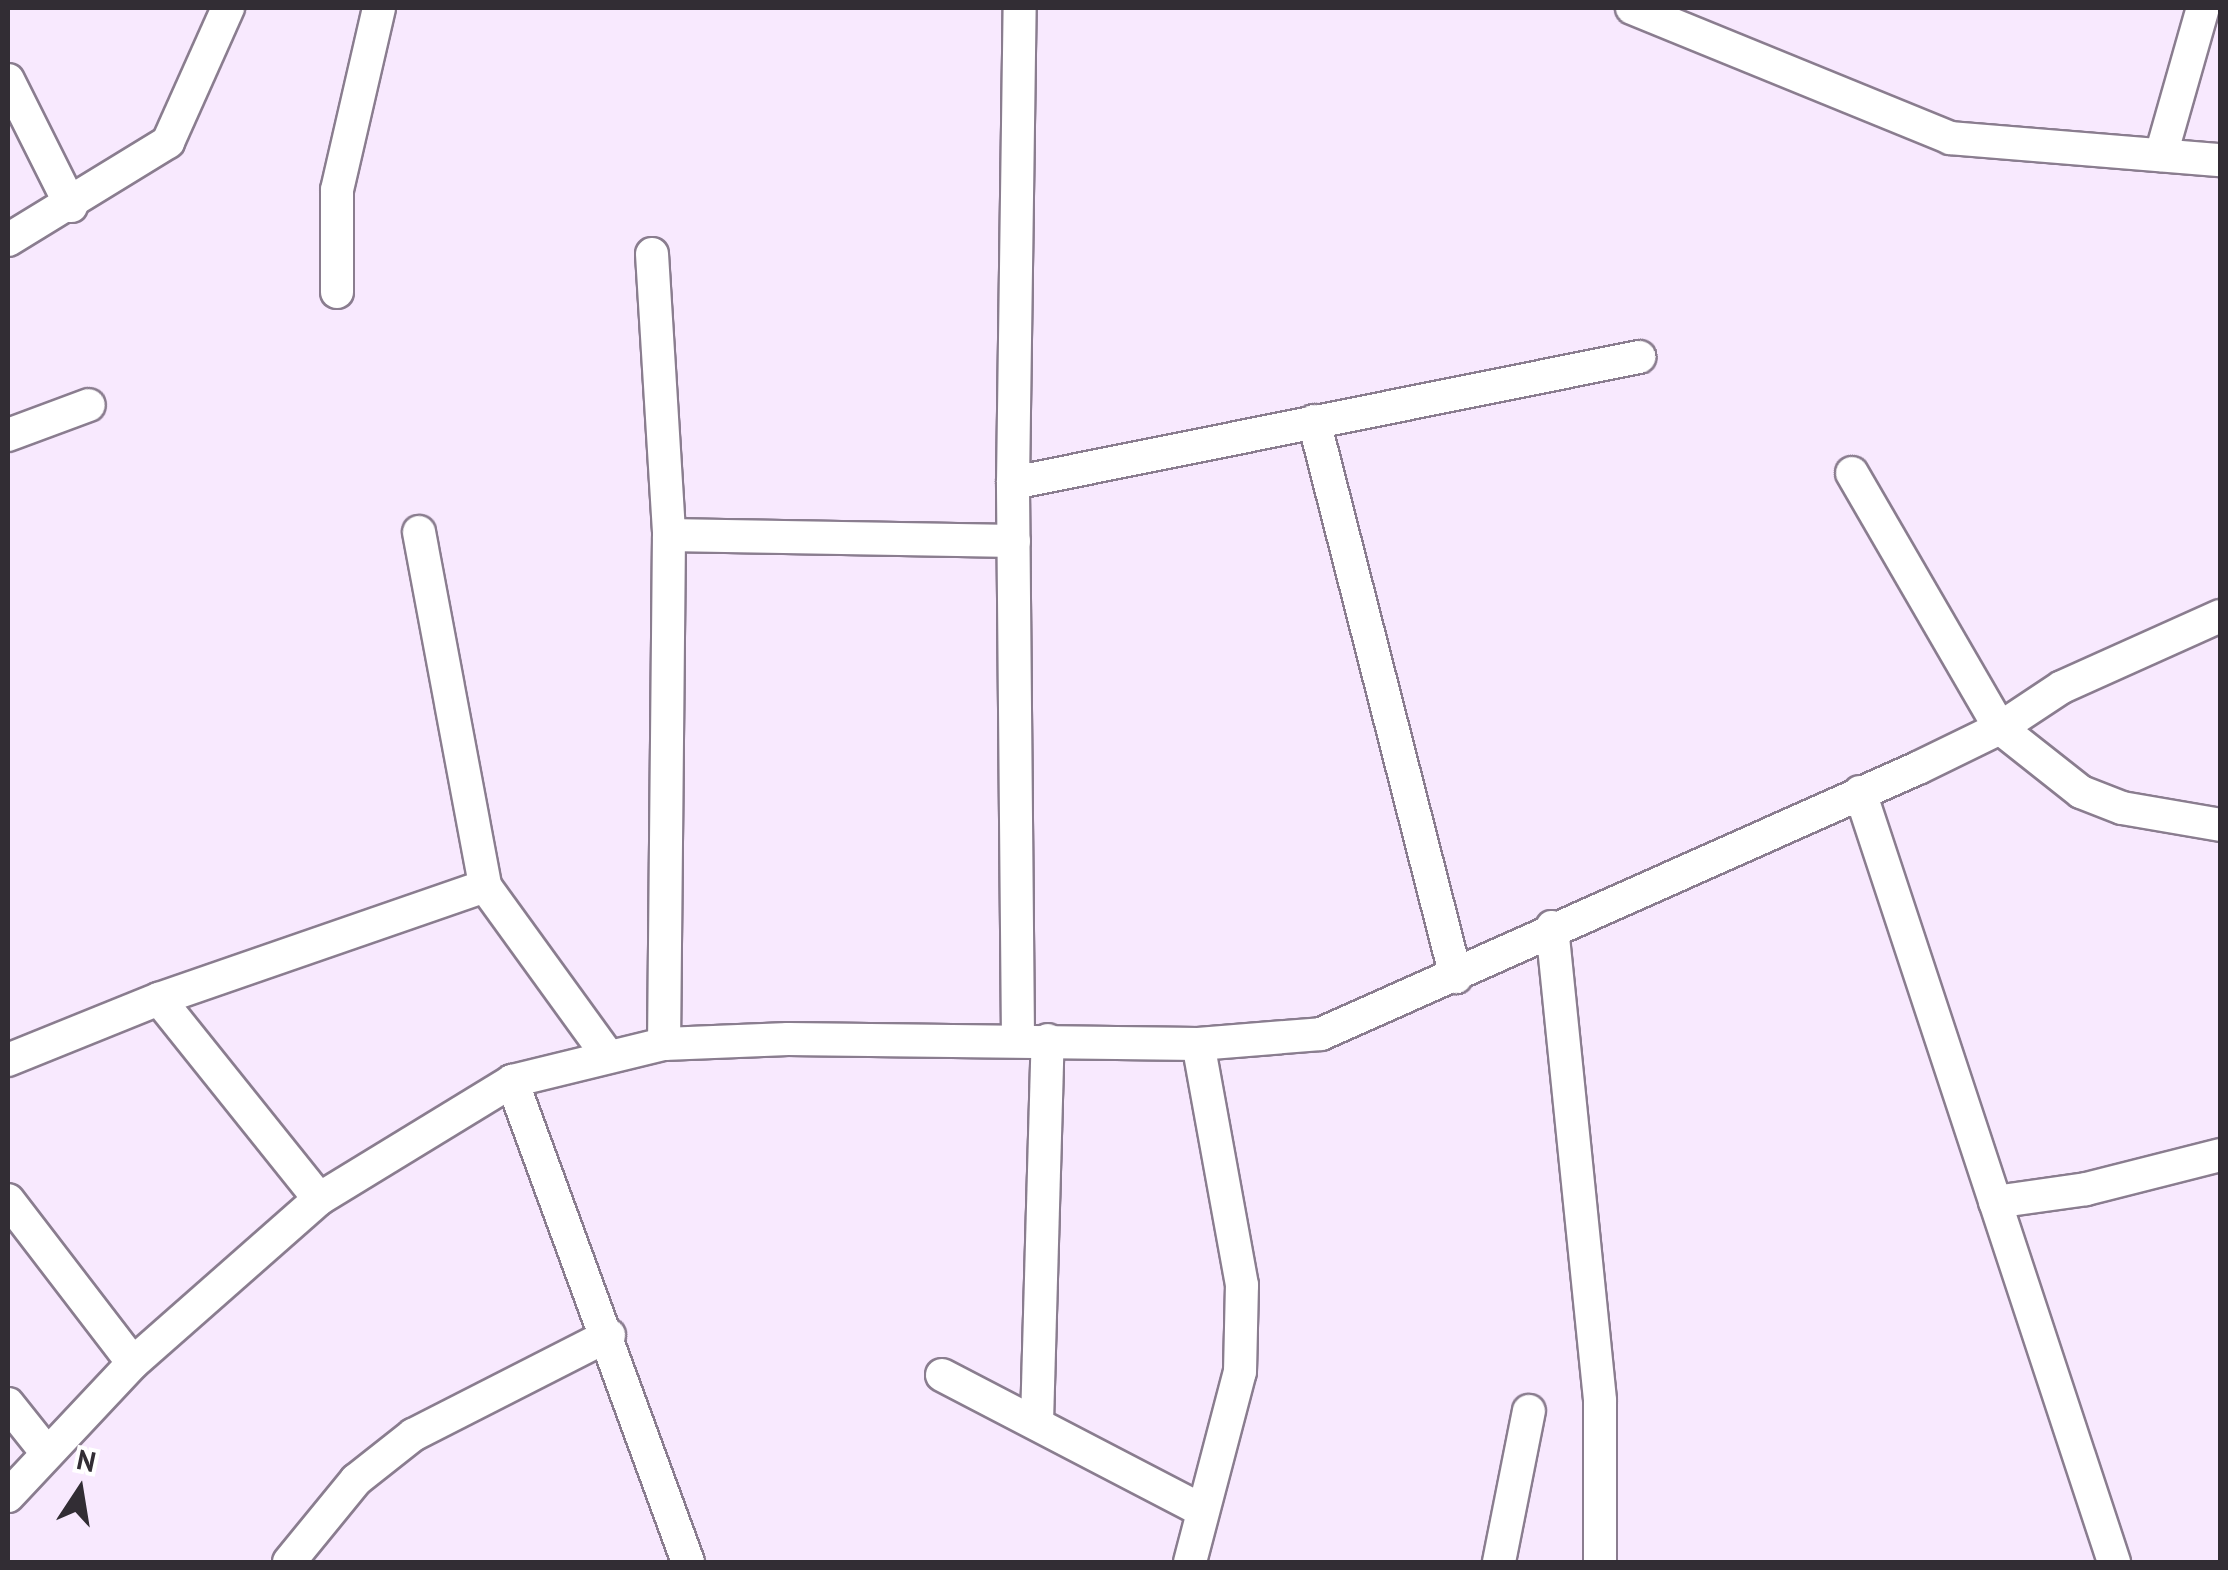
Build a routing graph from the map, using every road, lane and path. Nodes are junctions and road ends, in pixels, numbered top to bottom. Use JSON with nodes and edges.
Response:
{"nodes":[{"id":1,"x":228,"y":8,"type":"edge"},
{"id":2,"x":379,"y":8,"type":"edge"},
{"id":3,"x":1020,"y":8,"type":"edge"},
{"id":4,"x":1632,"y":8,"type":"edge"},
{"id":5,"x":2193,"y":9,"type":"edge"},
{"id":6,"x":8,"y":80,"type":"edge"},
{"id":7,"x":2161,"y":155,"type":"junction"},
{"id":8,"x":2220,"y":160,"type":"edge"},
{"id":9,"x":71,"y":206,"type":"junction"},
{"id":10,"x":8,"y":240,"type":"edge"},
{"id":11,"x":652,"y":254,"type":"dead end"},
{"id":12,"x":337,"y":292,"type":"dead end"},
{"id":13,"x":1640,"y":357,"type":"dead end"},
{"id":14,"x":88,"y":405,"type":"dead end"},
{"id":15,"x":1314,"y":421,"type":"junction"},
{"id":16,"x":8,"y":436,"type":"edge"},
{"id":17,"x":1852,"y":473,"type":"dead end"},
{"id":18,"x":1012,"y":483,"type":"junction"},
{"id":19,"x":420,"y":532,"type":"dead end"},
{"id":20,"x":669,"y":535,"type":"junction"},
{"id":21,"x":1014,"y":541,"type":"junction"},
{"id":22,"x":2220,"y":616,"type":"edge"},
{"id":23,"x":2000,"y":728,"type":"junction"},
{"id":24,"x":1860,"y":792,"type":"junction"},
{"id":25,"x":2220,"y":824,"type":"edge"},
{"id":26,"x":485,"y":886,"type":"junction"},
{"id":27,"x":1552,"y":926,"type":"junction"},
{"id":28,"x":1456,"y":977,"type":"junction"},
{"id":29,"x":159,"y":999,"type":"junction"},
{"id":30,"x":1033,"y":1040,"type":"junction"},
{"id":31,"x":664,"y":1044,"type":"junction"},
{"id":32,"x":1198,"y":1044,"type":"junction"},
{"id":33,"x":608,"y":1056,"type":"junction"},
{"id":34,"x":8,"y":1060,"type":"edge"},
{"id":35,"x":512,"y":1081,"type":"junction"},
{"id":36,"x":2220,"y":1154,"type":"edge"},
{"id":37,"x":320,"y":1199,"type":"junction"},
{"id":38,"x":8,"y":1200,"type":"edge"},
{"id":39,"x":1996,"y":1202,"type":"junction"},
{"id":40,"x":609,"y":1335,"type":"junction"},
{"id":41,"x":133,"y":1363,"type":"junction"},
{"id":42,"x":942,"y":1375,"type":"dead end"},
{"id":43,"x":8,"y":1404,"type":"edge"},
{"id":44,"x":1529,"y":1411,"type":"dead end"},
{"id":45,"x":1038,"y":1422,"type":"junction"},
{"id":46,"x":47,"y":1453,"type":"junction"},
{"id":47,"x":8,"y":1496,"type":"edge"},
{"id":48,"x":1203,"y":1511,"type":"junction"},
{"id":49,"x":289,"y":1562,"type":"edge"},
{"id":50,"x":688,"y":1562,"type":"edge"},
{"id":51,"x":1190,"y":1562,"type":"edge"},
{"id":52,"x":1499,"y":1562,"type":"edge"},
{"id":53,"x":1600,"y":1562,"type":"edge"},
{"id":54,"x":2114,"y":1562,"type":"edge"}],
"edges":[{"from":1,"to":9,"type":"street"},
{"from":2,"to":12,"type":"street"},
{"from":3,"to":18,"type":"street"},
{"from":4,"to":7,"type":"street"},
{"from":5,"to":7,"type":"street"},
{"from":6,"to":9,"type":"street"},
{"from":7,"to":8,"type":"street"},
{"from":9,"to":10,"type":"street"},
{"from":11,"to":20,"type":"street"},
{"from":13,"to":15,"type":"street"},
{"from":14,"to":16,"type":"street"},
{"from":15,"to":18,"type":"street"},
{"from":15,"to":28,"type":"street"},
{"from":17,"to":23,"type":"street"},
{"from":18,"to":21,"type":"street"},
{"from":19,"to":26,"type":"street"},
{"from":20,"to":21,"type":"street"},
{"from":20,"to":31,"type":"street"},
{"from":21,"to":30,"type":"street"},
{"from":22,"to":23,"type":"street"},
{"from":23,"to":24,"type":"street"},
{"from":23,"to":25,"type":"street"},
{"from":24,"to":27,"type":"street"},
{"from":24,"to":39,"type":"street"},
{"from":26,"to":29,"type":"street"},
{"from":26,"to":33,"type":"street"},
{"from":27,"to":28,"type":"street"},
{"from":27,"to":53,"type":"street"},
{"from":28,"to":32,"type":"street"},
{"from":29,"to":34,"type":"street"},
{"from":29,"to":37,"type":"street"},
{"from":30,"to":31,"type":"street"},
{"from":30,"to":32,"type":"street"},
{"from":30,"to":45,"type":"street"},
{"from":31,"to":33,"type":"street"},
{"from":32,"to":48,"type":"street"},
{"from":33,"to":35,"type":"street"},
{"from":35,"to":37,"type":"street"},
{"from":35,"to":40,"type":"street"},
{"from":36,"to":39,"type":"street"},
{"from":37,"to":41,"type":"street"},
{"from":38,"to":41,"type":"street"},
{"from":39,"to":54,"type":"street"},
{"from":40,"to":49,"type":"street"},
{"from":40,"to":50,"type":"street"},
{"from":41,"to":46,"type":"street"},
{"from":42,"to":45,"type":"street"},
{"from":43,"to":46,"type":"street"},
{"from":44,"to":52,"type":"street"},
{"from":45,"to":48,"type":"street"},
{"from":46,"to":47,"type":"street"},
{"from":48,"to":51,"type":"street"}]}
